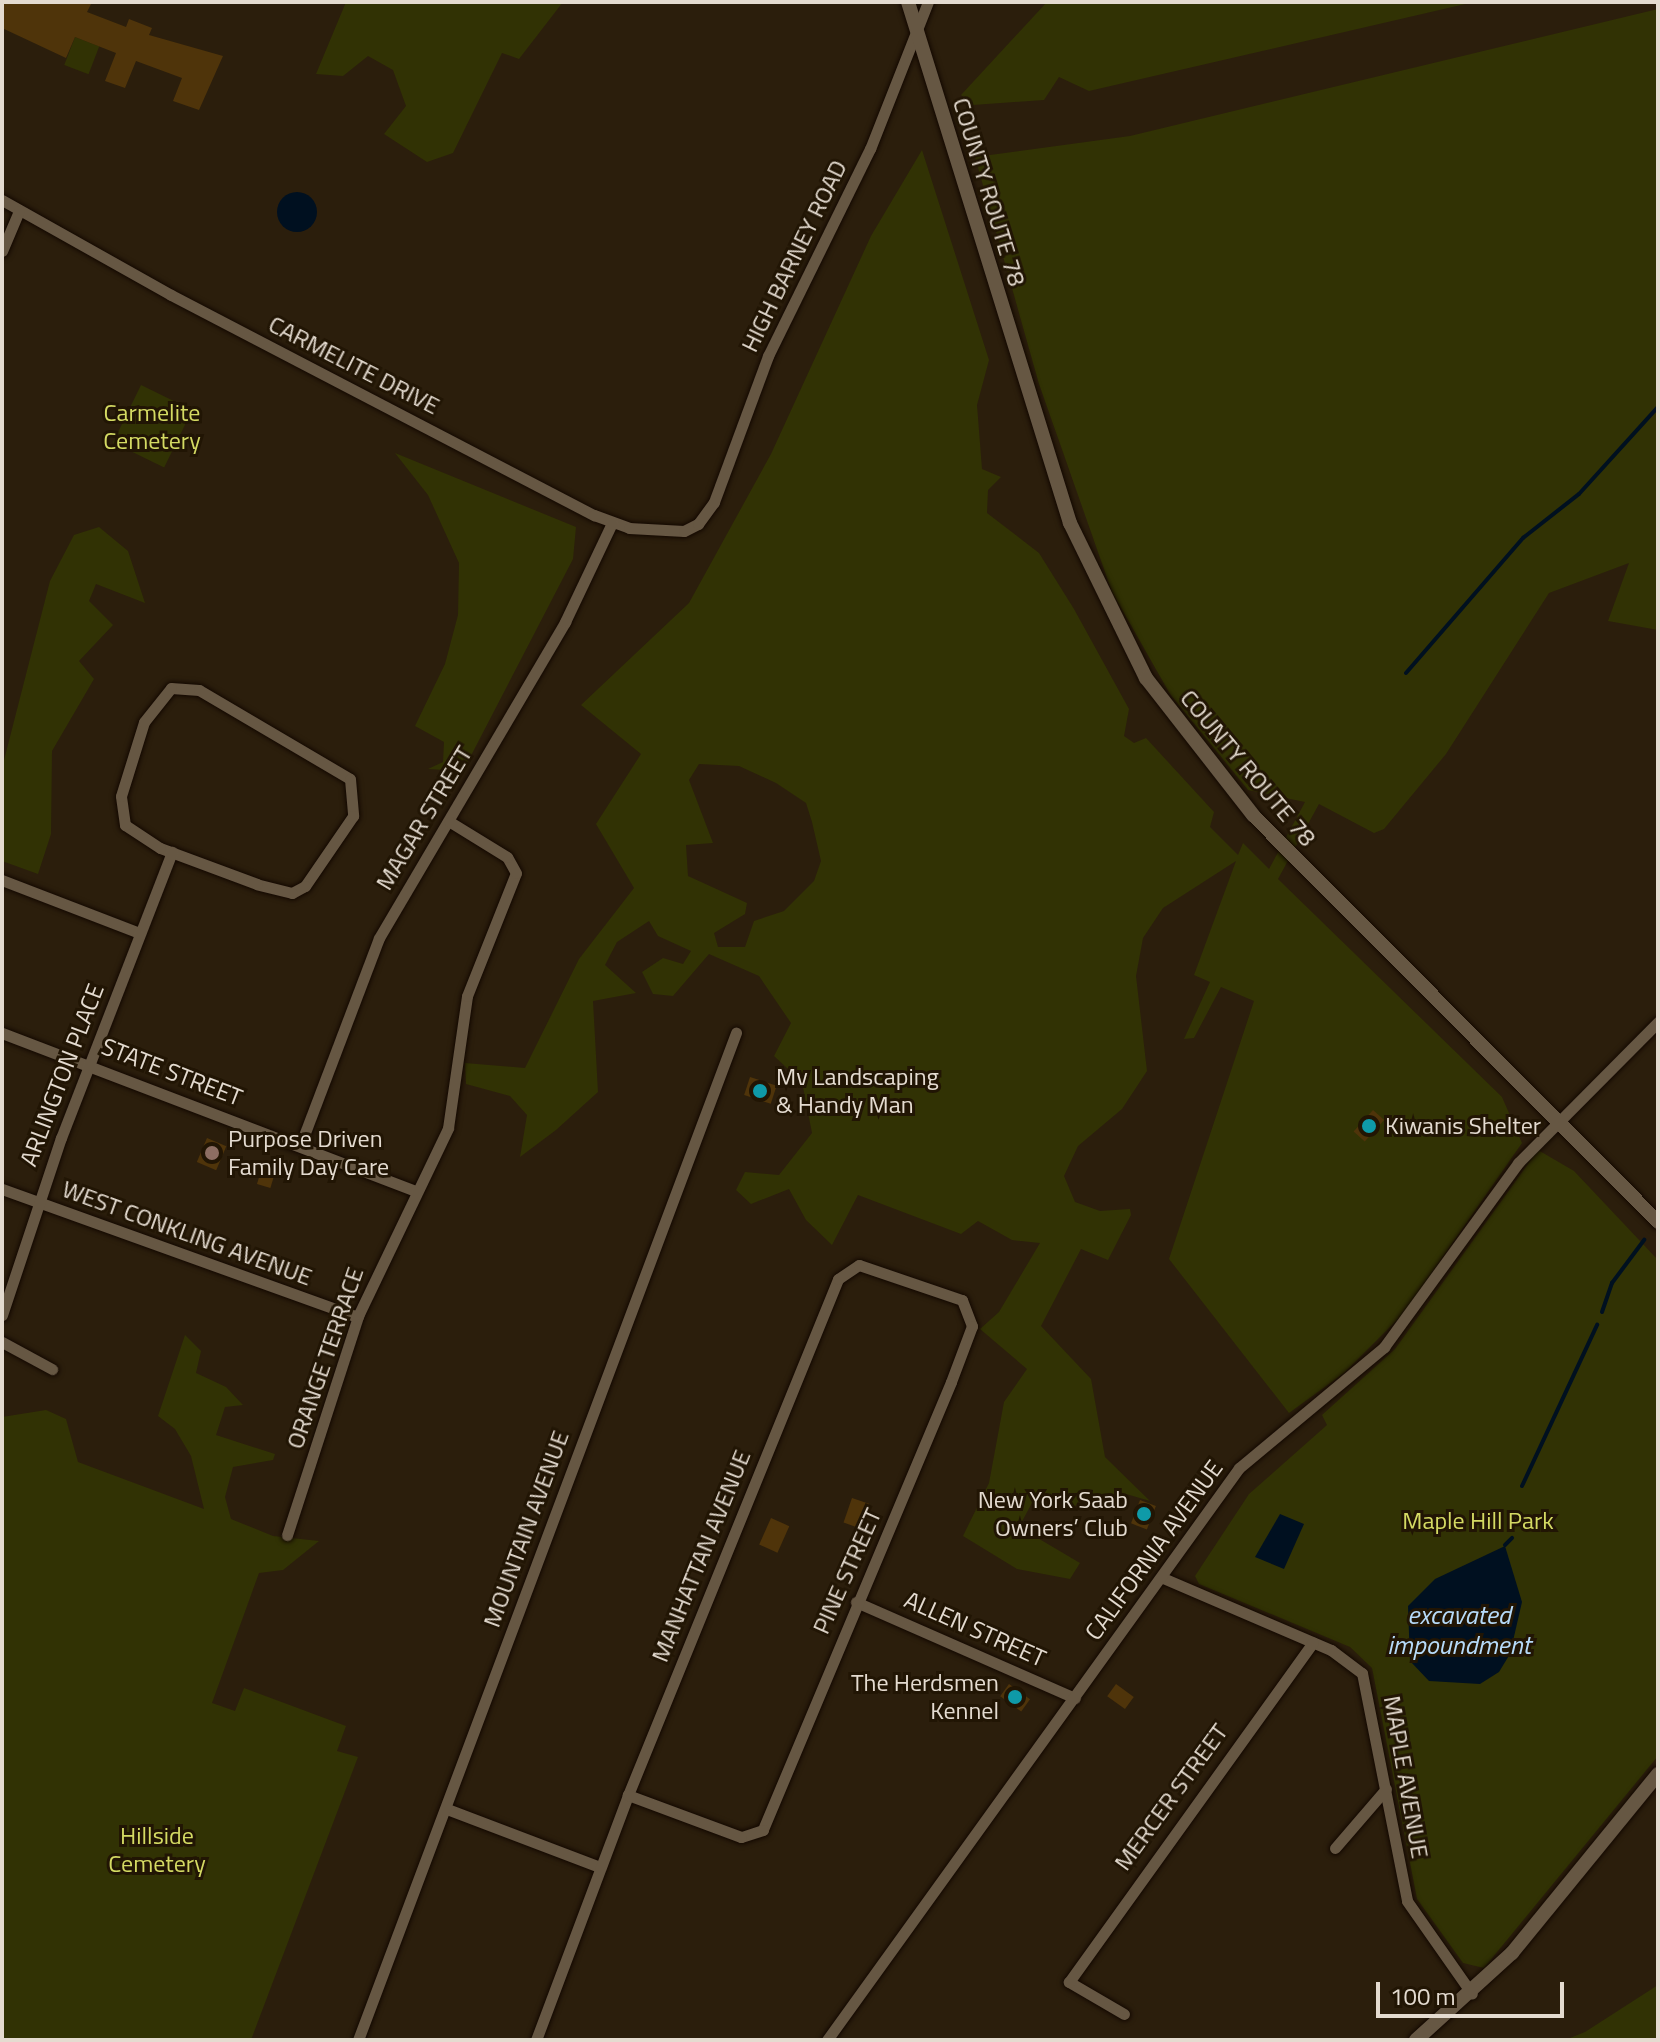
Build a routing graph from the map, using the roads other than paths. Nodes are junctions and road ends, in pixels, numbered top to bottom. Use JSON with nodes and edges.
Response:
{"nodes":[{"id":1,"x":908,"y":2,"type":"edge"},
{"id":2,"x":928,"y":2,"type":"edge"},
{"id":3,"x":917,"y":30,"type":"junction"},
{"id":4,"x":2,"y":200,"type":"edge"},
{"id":5,"x":19,"y":211,"type":"junction"},
{"id":6,"x":2,"y":251,"type":"edge"},
{"id":7,"x":612,"y":523,"type":"junction"},
{"id":8,"x":696,"y":525,"type":"joint"},
{"id":9,"x":450,"y":822,"type":"junction"},
{"id":10,"x":172,"y":852,"type":"junction"},
{"id":11,"x":2,"y":880,"type":"edge"},
{"id":12,"x":139,"y":933,"type":"junction"},
{"id":13,"x":1658,"y":1022,"type":"edge"},
{"id":14,"x":2,"y":1033,"type":"edge"},
{"id":15,"x":736,"y":1033,"type":"dead end"},
{"id":16,"x":90,"y":1065,"type":"junction"},
{"id":17,"x":1557,"y":1121,"type":"junction"},
{"id":18,"x":300,"y":1146,"type":"junction"},
{"id":19,"x":2,"y":1189,"type":"edge"},
{"id":20,"x":416,"y":1191,"type":"junction"},
{"id":21,"x":38,"y":1202,"type":"junction"},
{"id":22,"x":1658,"y":1222,"type":"edge"},
{"id":23,"x":2,"y":1315,"type":"edge"},
{"id":24,"x":972,"y":1316,"type":"joint"},
{"id":25,"x":358,"y":1317,"type":"junction"},
{"id":26,"x":2,"y":1342,"type":"edge"},
{"id":27,"x":52,"y":1369,"type":"dead end"},
{"id":28,"x":287,"y":1535,"type":"dead end"},
{"id":29,"x":1163,"y":1578,"type":"junction"},
{"id":30,"x":856,"y":1602,"type":"junction"},
{"id":31,"x":1313,"y":1642,"type":"junction"},
{"id":32,"x":1075,"y":1698,"type":"junction"},
{"id":33,"x":1658,"y":1774,"type":"edge"},
{"id":34,"x":1386,"y":1789,"type":"junction"},
{"id":35,"x":628,"y":1795,"type":"junction"},
{"id":36,"x":447,"y":1809,"type":"junction"},
{"id":37,"x":1335,"y":1848,"type":"dead end"},
{"id":38,"x":600,"y":1867,"type":"junction"},
{"id":39,"x":1472,"y":1994,"type":"junction"},
{"id":40,"x":1124,"y":2014,"type":"dead end"},
{"id":41,"x":358,"y":2040,"type":"edge"},
{"id":42,"x":536,"y":2040,"type":"edge"},
{"id":43,"x":827,"y":2040,"type":"edge"},
{"id":44,"x":1416,"y":2040,"type":"edge"}],
"edges":[{"from":1,"to":3,"type":"street","name":"COUNTY ROUTE 78"},
{"from":2,"to":3,"type":"street","name":"HIGH BARNEY ROAD"},
{"from":3,"to":8,"type":"street","name":"HIGH BARNEY ROAD"},
{"from":3,"to":17,"type":"street","name":"COUNTY ROUTE 78"},
{"from":4,"to":5,"type":"street","name":"CARMELITE DRIVE"},
{"from":5,"to":6,"type":"street"},
{"from":5,"to":7,"type":"street","name":"CARMELITE DRIVE"},
{"from":7,"to":8,"type":"street","name":"CARMELITE DRIVE"},
{"from":7,"to":9,"type":"street","name":"MAGAR STREET"},
{"from":9,"to":18,"type":"street","name":"MAGAR STREET"},
{"from":9,"to":20,"type":"street","name":"ORANGE TERRACE"},
{"from":10,"to":10,"type":"street"},
{"from":10,"to":12,"type":"street","name":"ARLINGTON PLACE"},
{"from":11,"to":12,"type":"street"},
{"from":12,"to":16,"type":"street","name":"ARLINGTON PLACE"},
{"from":13,"to":17,"type":"street","name":"CALIFORNIA AVENUE"},
{"from":14,"to":16,"type":"street","name":"STATE STREET"},
{"from":15,"to":36,"type":"street","name":"MOUNTAIN AVENUE"},
{"from":16,"to":18,"type":"street","name":"STATE STREET"},
{"from":16,"to":21,"type":"street","name":"ARLINGTON PLACE"},
{"from":17,"to":22,"type":"street","name":"COUNTY ROUTE 78"},
{"from":17,"to":29,"type":"street","name":"CALIFORNIA AVENUE"},
{"from":18,"to":20,"type":"street","name":"STATE STREET"},
{"from":19,"to":21,"type":"street","name":"WEST CONKLING AVENUE"},
{"from":20,"to":25,"type":"street","name":"ORANGE TERRACE"},
{"from":21,"to":23,"type":"street","name":"ARLINGTON PLACE"},
{"from":21,"to":25,"type":"street","name":"WEST CONKLING AVENUE"},
{"from":24,"to":30,"type":"street","name":"PINE STREET"},
{"from":24,"to":35,"type":"street","name":"MANHATTAN AVENUE"},
{"from":25,"to":28,"type":"street","name":"ORANGE TERRACE"},
{"from":26,"to":27,"type":"street"},
{"from":29,"to":31,"type":"street","name":"MAPLE AVENUE"},
{"from":29,"to":32,"type":"street","name":"CALIFORNIA AVENUE"},
{"from":30,"to":32,"type":"street","name":"ALLEN STREET"},
{"from":30,"to":35,"type":"street","name":"PINE STREET"},
{"from":31,"to":34,"type":"street","name":"MAPLE AVENUE"},
{"from":31,"to":40,"type":"street","name":"MERCER STREET"},
{"from":32,"to":43,"type":"street","name":"CALIFORNIA AVENUE"},
{"from":33,"to":39,"type":"street"},
{"from":34,"to":37,"type":"street"},
{"from":34,"to":39,"type":"street","name":"MAPLE AVENUE"},
{"from":35,"to":38,"type":"street","name":"MANHATTAN AVENUE"},
{"from":36,"to":38,"type":"street"},
{"from":36,"to":41,"type":"street","name":"MOUNTAIN AVENUE"},
{"from":38,"to":42,"type":"street","name":"MANHATTAN AVENUE"},
{"from":39,"to":44,"type":"street"}]}
